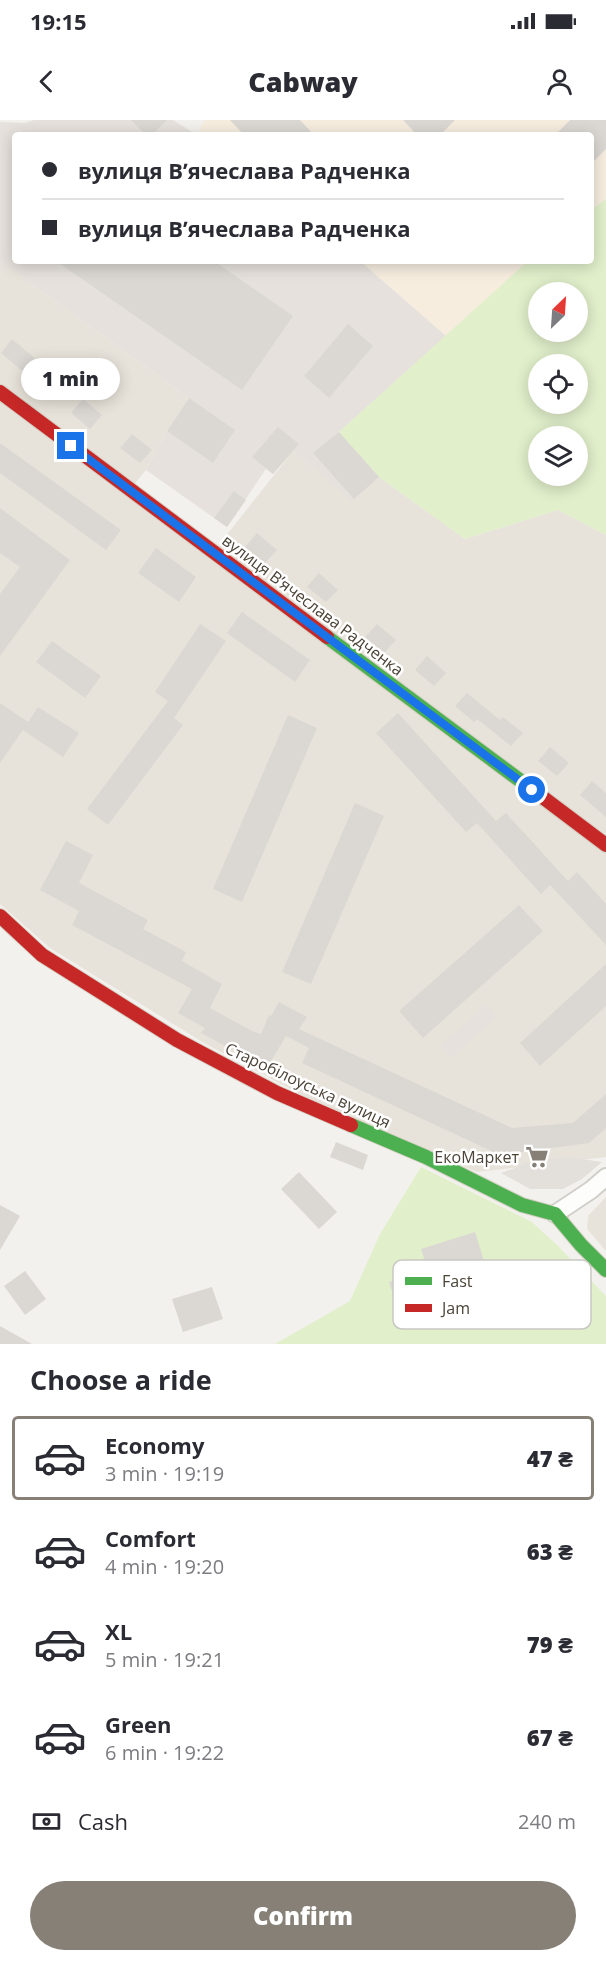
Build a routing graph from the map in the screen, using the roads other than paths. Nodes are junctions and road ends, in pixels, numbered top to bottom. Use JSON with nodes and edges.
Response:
{"nodes":[{"id":1,"x":0,"y":392,"type":"edge"},
{"id":2,"x":606,"y":845,"type":"edge"},
{"id":3,"x":0,"y":916,"type":"edge"},
{"id":4,"x":606,"y":1177,"type":"edge"},
{"id":5,"x":555,"y":1214,"type":"junction"},
{"id":6,"x":606,"y":1270,"type":"edge"}],
"edges":[{"from":1,"to":2,"type":"street","name":"вулиця Вʼячеслава Радченка"},
{"from":3,"to":5,"type":"street","name":"Старобілоуська вулиця"},
{"from":4,"to":5,"type":"street"},
{"from":5,"to":6,"type":"street"}]}
